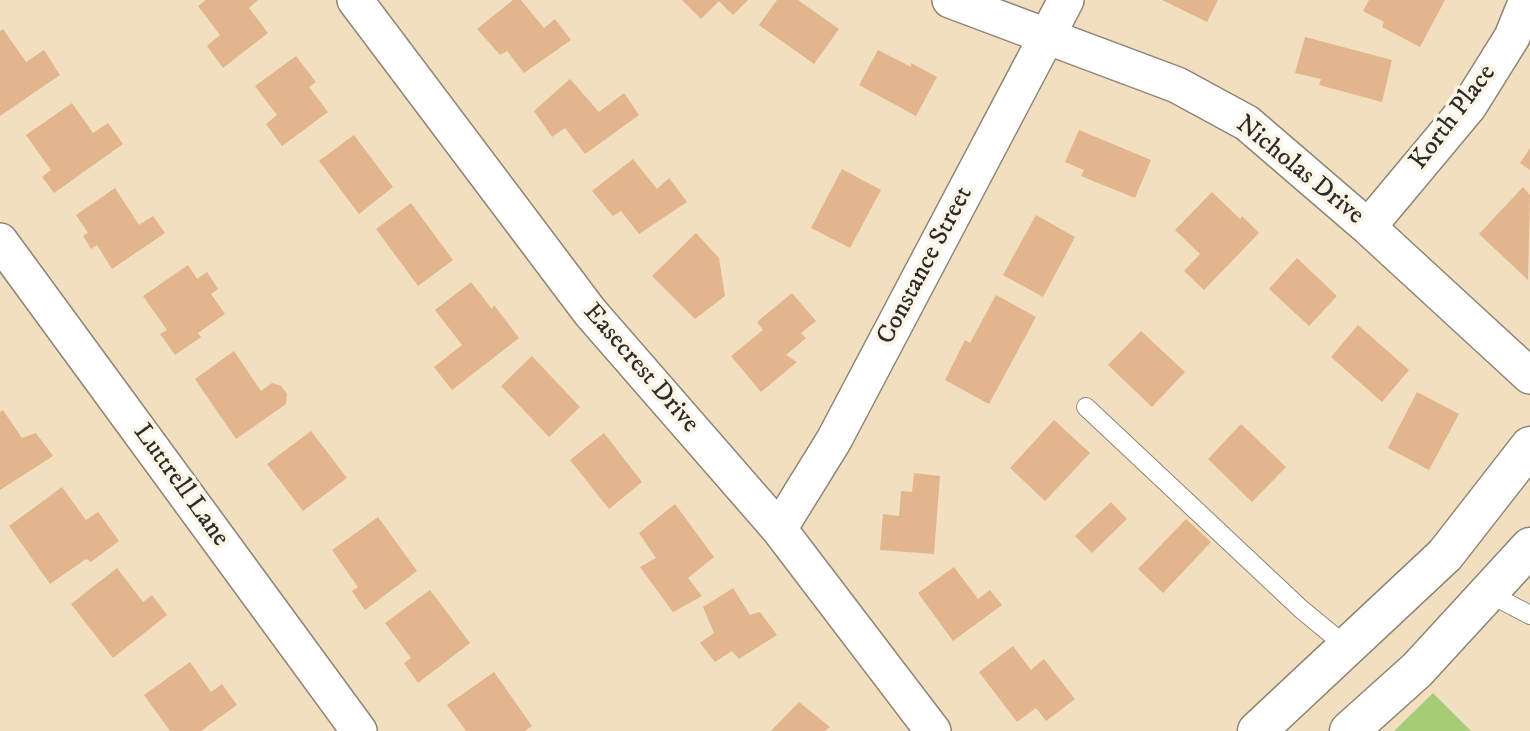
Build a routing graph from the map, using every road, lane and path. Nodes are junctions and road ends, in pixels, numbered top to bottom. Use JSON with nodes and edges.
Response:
{"nodes":[{"id":1,"x":355,"y":0,"type":"edge"},
{"id":2,"x":950,"y":0,"type":"edge"},
{"id":3,"x":1066,"y":0,"type":"edge"},
{"id":4,"x":1527,"y":0,"type":"edge"},
{"id":5,"x":1047,"y":35,"type":"junction"},
{"id":6,"x":1368,"y":227,"type":"junction"},
{"id":7,"x":0,"y":241,"type":"edge"},
{"id":8,"x":1530,"y":376,"type":"edge"},
{"id":9,"x":1086,"y":407,"type":"dead end"},
{"id":10,"x":1530,"y":446,"type":"edge"},
{"id":11,"x":779,"y":529,"type":"junction"},
{"id":12,"x":1530,"y":547,"type":"edge"},
{"id":13,"x":1488,"y":593,"type":"junction"},
{"id":14,"x":1530,"y":615,"type":"edge"},
{"id":15,"x":1347,"y":647,"type":"junction"},
{"id":16,"x":931,"y":730,"type":"edge"},
{"id":17,"x":359,"y":731,"type":"edge"},
{"id":18,"x":1257,"y":731,"type":"edge"},
{"id":19,"x":1349,"y":731,"type":"edge"}],
"edges":[{"from":1,"to":11,"type":"street","name":"Easecrest Drive"},
{"from":2,"to":5,"type":"street","name":"Nicholas Drive"},
{"from":3,"to":5,"type":"street","name":"Constance Street"},
{"from":4,"to":6,"type":"street","name":"Korth Place"},
{"from":5,"to":6,"type":"street","name":"Nicholas Drive"},
{"from":5,"to":11,"type":"street","name":"Constance Street"},
{"from":6,"to":8,"type":"street","name":"Nicholas Drive"},
{"from":7,"to":17,"type":"street","name":"Luttrell Lane"},
{"from":9,"to":15,"type":"lane"},
{"from":10,"to":15,"type":"main road"},
{"from":11,"to":16,"type":"street","name":"Easecrest Drive"},
{"from":12,"to":13,"type":"main road"},
{"from":13,"to":14,"type":"lane"},
{"from":13,"to":19,"type":"main road"},
{"from":15,"to":18,"type":"main road"}]}
